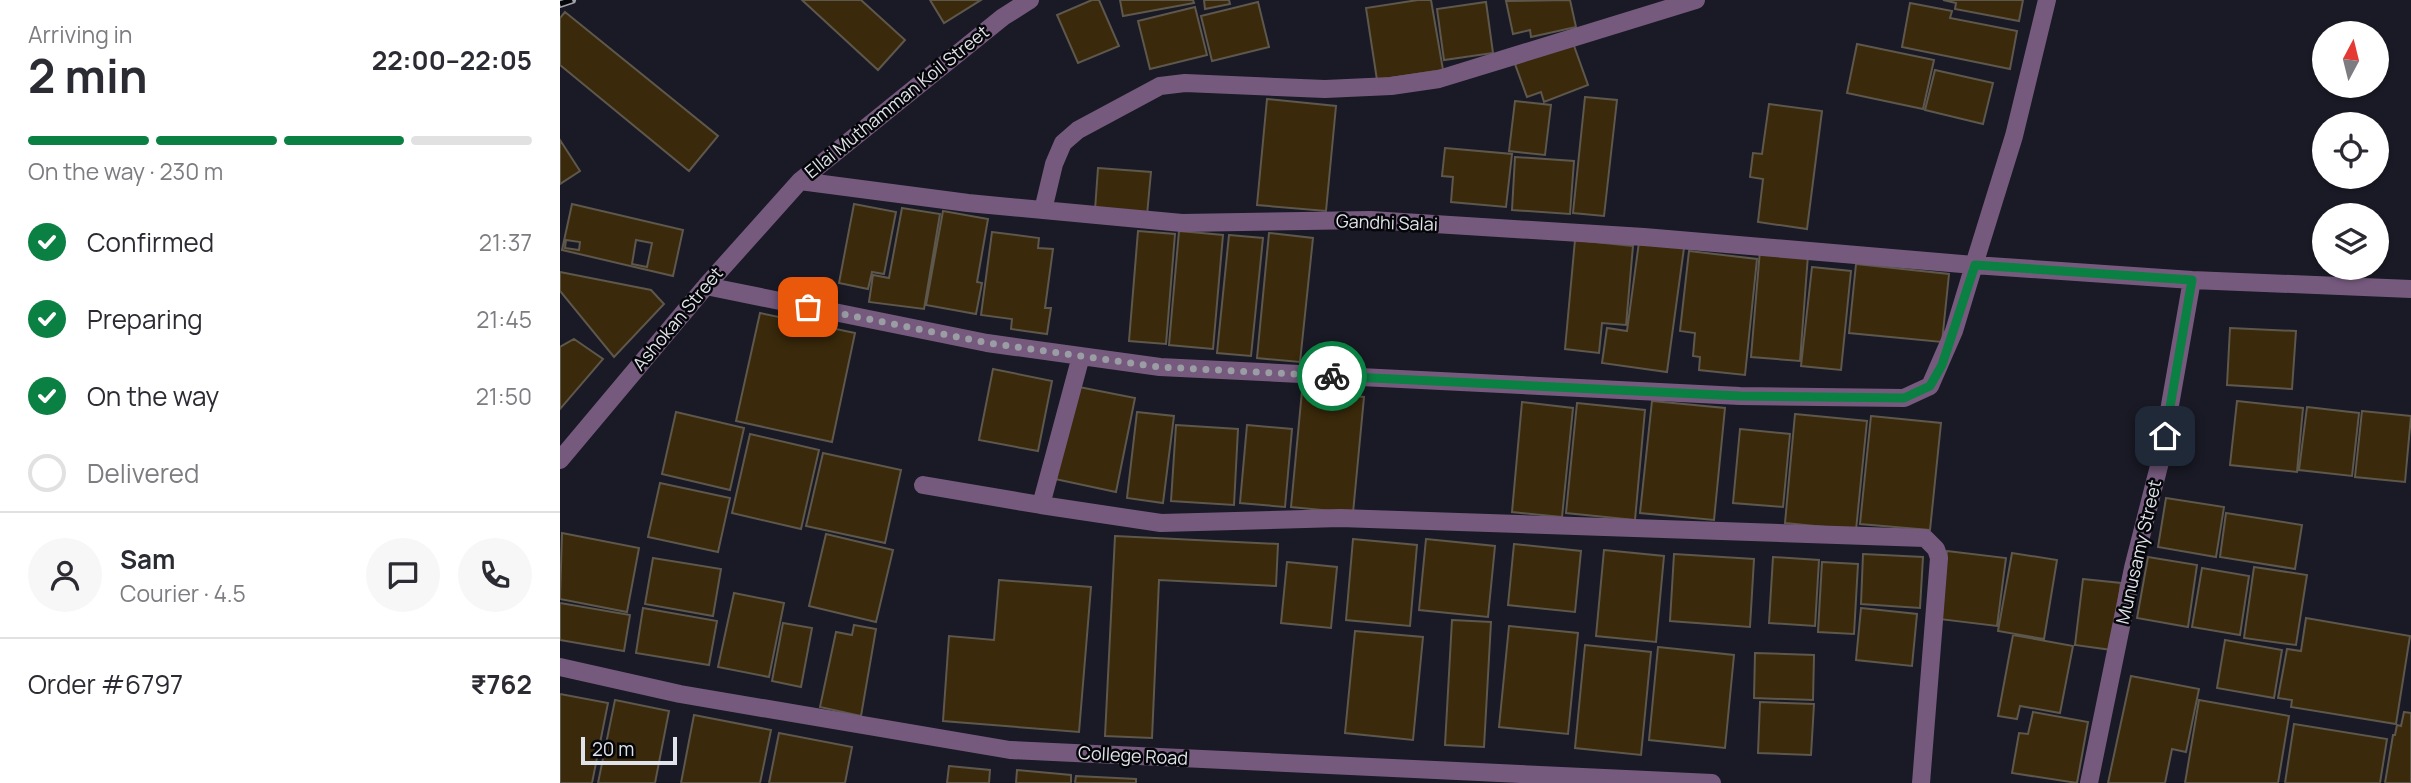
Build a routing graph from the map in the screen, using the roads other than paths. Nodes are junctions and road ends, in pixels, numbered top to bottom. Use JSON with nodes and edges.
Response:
{"nodes":[{"id":1,"x":1030,"y":0,"type":"edge"},
{"id":2,"x":1696,"y":0,"type":"edge"},
{"id":3,"x":2047,"y":0,"type":"edge"},
{"id":4,"x":800,"y":181,"type":"junction"},
{"id":5,"x":1044,"y":211,"type":"junction"},
{"id":6,"x":1975,"y":265,"type":"junction"},
{"id":7,"x":2192,"y":280,"type":"junction"},
{"id":8,"x":706,"y":285,"type":"junction"},
{"id":9,"x":2411,"y":289,"type":"edge"},
{"id":10,"x":1081,"y":356,"type":"junction"},
{"id":11,"x":560,"y":460,"type":"edge"},
{"id":12,"x":923,"y":485,"type":"dead end"},
{"id":13,"x":1041,"y":505,"type":"junction"},
{"id":14,"x":560,"y":667,"type":"edge"},
{"id":15,"x":1713,"y":783,"type":"edge"},
{"id":16,"x":1921,"y":783,"type":"edge"},
{"id":17,"x":2089,"y":783,"type":"edge"}],
"edges":[{"from":1,"to":4,"type":"street","name":"Ellai Muthamman Koil Street"},
{"from":2,"to":5,"type":"street"},
{"from":3,"to":6,"type":"street"},
{"from":4,"to":5,"type":"street","name":"Gandhi Salai"},
{"from":4,"to":8,"type":"street","name":"Ashokan Street"},
{"from":5,"to":6,"type":"street","name":"Gandhi Salai"},
{"from":6,"to":7,"type":"street","name":"Gandhi Salai"},
{"from":6,"to":10,"type":"street"},
{"from":7,"to":9,"type":"street","name":"Gandhi Salai"},
{"from":7,"to":17,"type":"street","name":"Munusamy Street"},
{"from":8,"to":10,"type":"street"},
{"from":8,"to":11,"type":"street","name":"Ashokan Street"},
{"from":10,"to":13,"type":"street"},
{"from":12,"to":13,"type":"street"},
{"from":13,"to":16,"type":"street"},
{"from":14,"to":15,"type":"street","name":"College Road"}]}
